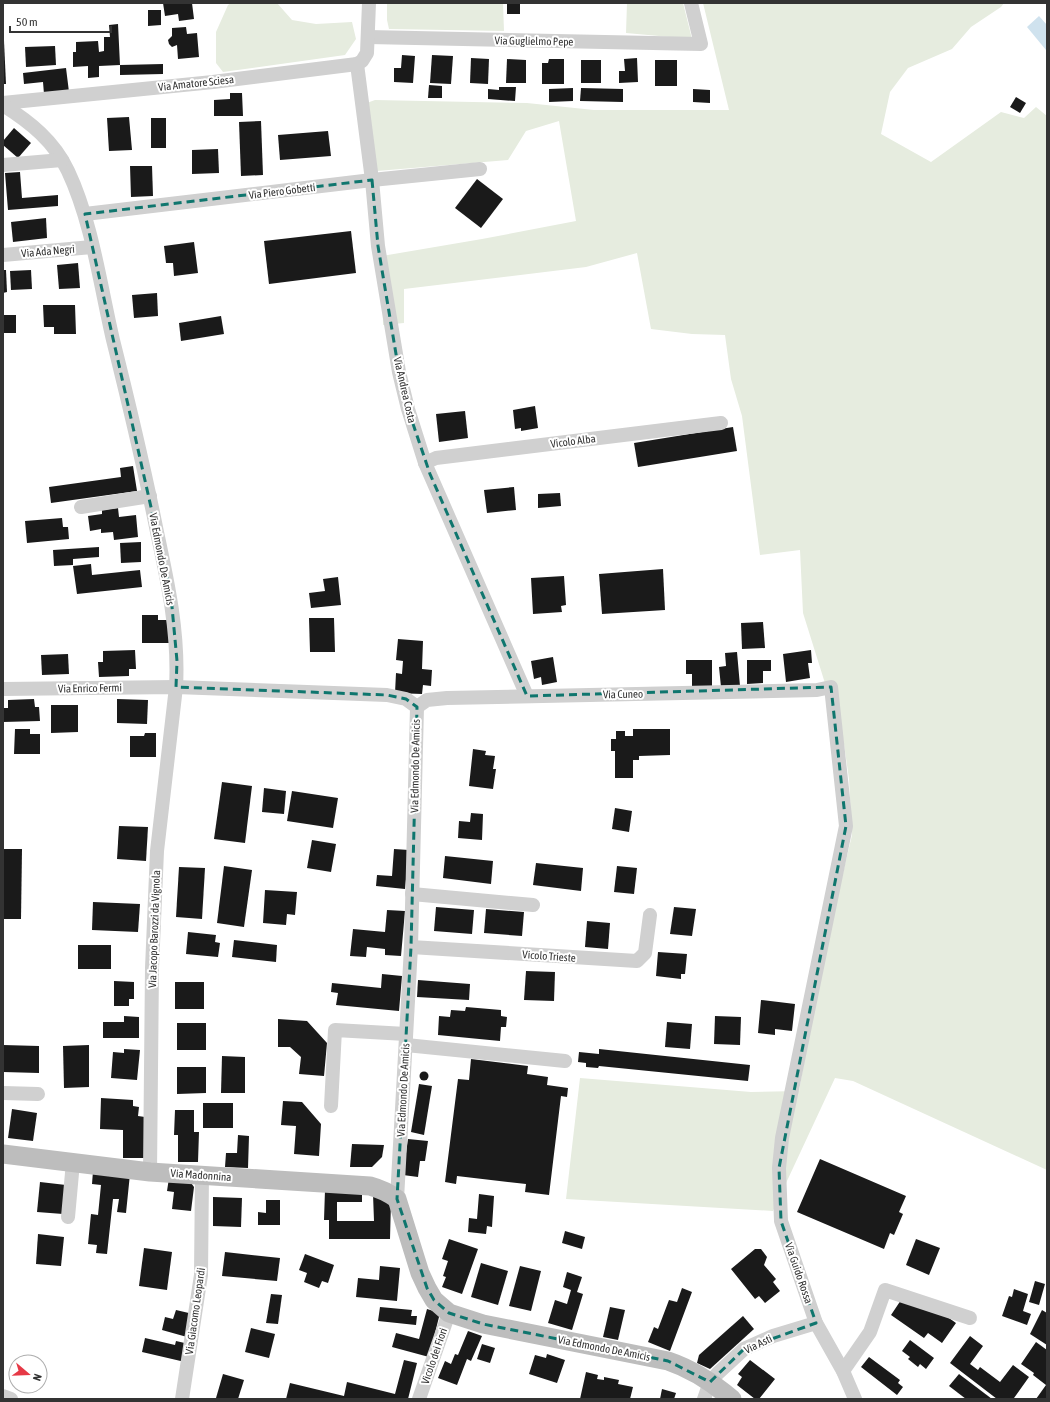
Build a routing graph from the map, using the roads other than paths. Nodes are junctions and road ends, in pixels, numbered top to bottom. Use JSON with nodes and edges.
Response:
{"nodes":[{"id":1,"x":369,"y":3,"type":"edge"},
{"id":2,"x":691,"y":3,"type":"edge"},
{"id":3,"x":368,"y":37,"type":"junction"},
{"id":4,"x":356,"y":64,"type":"junction"},
{"id":5,"x":3,"y":104,"type":"edge"},
{"id":6,"x":62,"y":160,"type":"junction"},
{"id":7,"x":3,"y":165,"type":"edge"},
{"id":8,"x":480,"y":169,"type":"dead end"},
{"id":9,"x":372,"y":180,"type":"junction"},
{"id":10,"x":84,"y":214,"type":"junction"},
{"id":11,"x":92,"y":247,"type":"junction"},
{"id":12,"x":3,"y":254,"type":"edge"},
{"id":13,"x":721,"y":423,"type":"dead end"},
{"id":14,"x":425,"y":463,"type":"junction"},
{"id":15,"x":150,"y":496,"type":"junction"},
{"id":16,"x":80,"y":507,"type":"dead end"},
{"id":17,"x":176,"y":687,"type":"junction"},
{"id":18,"x":831,"y":687,"type":"joint"},
{"id":19,"x":3,"y":689,"type":"edge"},
{"id":20,"x":527,"y":696,"type":"junction"},
{"id":21,"x":417,"y":707,"type":"junction"},
{"id":22,"x":412,"y":894,"type":"junction"},
{"id":23,"x":533,"y":905,"type":"dead end"},
{"id":24,"x":650,"y":915,"type":"dead end"},
{"id":25,"x":411,"y":947,"type":"junction"},
{"id":26,"x":406,"y":1039,"type":"junction"},
{"id":27,"x":565,"y":1061,"type":"dead end"},
{"id":28,"x":3,"y":1093,"type":"edge"},
{"id":29,"x":38,"y":1094,"type":"dead end"},
{"id":30,"x":331,"y":1106,"type":"dead end"},
{"id":31,"x":3,"y":1154,"type":"edge"},
{"id":32,"x":73,"y":1162,"type":"junction"},
{"id":33,"x":150,"y":1172,"type":"junction"},
{"id":34,"x":202,"y":1175,"type":"junction"},
{"id":35,"x":396,"y":1199,"type":"junction"},
{"id":36,"x":68,"y":1217,"type":"dead end"},
{"id":37,"x":449,"y":1313,"type":"junction"},
{"id":38,"x":970,"y":1318,"type":"dead end"},
{"id":39,"x":816,"y":1323,"type":"junction"},
{"id":40,"x":843,"y":1371,"type":"junction"},
{"id":41,"x":707,"y":1391,"type":"edge"},
{"id":42,"x":3,"y":1396,"type":"edge"},
{"id":43,"x":11,"y":1399,"type":"edge"},
{"id":44,"x":182,"y":1399,"type":"edge"},
{"id":45,"x":419,"y":1399,"type":"edge"},
{"id":46,"x":732,"y":1399,"type":"edge"},
{"id":47,"x":855,"y":1399,"type":"edge"}],
"edges":[{"from":1,"to":3,"type":"street"},
{"from":2,"to":3,"type":"street","name":"Via Guglielmo Pepe"},
{"from":3,"to":4,"type":"street"},
{"from":4,"to":5,"type":"street","name":"Via Amatore Sciesa"},
{"from":4,"to":9,"type":"street","name":"Via Andrea Costa"},
{"from":5,"to":6,"type":"street","name":"Via Edmondo De Amicis"},
{"from":6,"to":7,"type":"street"},
{"from":6,"to":10,"type":"street","name":"Via Edmondo De Amicis"},
{"from":8,"to":9,"type":"street","name":"Via Piero Gobetti"},
{"from":9,"to":10,"type":"street","name":"Via Piero Gobetti"},
{"from":9,"to":14,"type":"street","name":"Via Andrea Costa"},
{"from":10,"to":11,"type":"street","name":"Via Edmondo De Amicis"},
{"from":11,"to":12,"type":"street","name":"Via Ada Negri"},
{"from":11,"to":15,"type":"street","name":"Via Edmondo De Amicis"},
{"from":13,"to":14,"type":"street","name":"Vicolo Alba"},
{"from":14,"to":20,"type":"street","name":"Via Andrea Costa"},
{"from":15,"to":16,"type":"street"},
{"from":15,"to":17,"type":"street","name":"Via Edmondo De Amicis"},
{"from":17,"to":19,"type":"street","name":"Via Enrico Fermi"},
{"from":17,"to":21,"type":"street","name":"Via Edmondo De Amicis"},
{"from":17,"to":33,"type":"street","name":"Via Jacopo Barozzi da Vignola"},
{"from":18,"to":20,"type":"street","name":"Via Cuneo"},
{"from":18,"to":39,"type":"street","name":"Via Guido Rossa"},
{"from":20,"to":21,"type":"street","name":"Via Cuneo"},
{"from":21,"to":22,"type":"street","name":"Via Edmondo De Amicis"},
{"from":22,"to":23,"type":"street"},
{"from":22,"to":25,"type":"street","name":"Via Edmondo De Amicis"},
{"from":24,"to":25,"type":"street","name":"Vicolo Trieste"},
{"from":25,"to":26,"type":"street","name":"Via Edmondo De Amicis"},
{"from":26,"to":27,"type":"street"},
{"from":26,"to":30,"type":"street"},
{"from":26,"to":35,"type":"street","name":"Via Edmondo De Amicis"},
{"from":28,"to":29,"type":"street"},
{"from":31,"to":32,"type":"street","name":"Via Madonnina"},
{"from":32,"to":33,"type":"street","name":"Via Madonnina"},
{"from":32,"to":36,"type":"street"},
{"from":33,"to":34,"type":"street","name":"Via Madonnina"},
{"from":34,"to":35,"type":"street","name":"Via Madonnina"},
{"from":34,"to":44,"type":"street","name":"Via Giacomo Leopardi"},
{"from":35,"to":37,"type":"street","name":"Via Edmondo De Amicis"},
{"from":37,"to":41,"type":"street","name":"Via Edmondo De Amicis"},
{"from":37,"to":45,"type":"street","name":"Vicolo dei Fiori"},
{"from":38,"to":40,"type":"street"},
{"from":39,"to":40,"type":"street","name":"Via Guido Rossa"},
{"from":39,"to":41,"type":"street","name":"Via Asti"},
{"from":40,"to":47,"type":"street","name":"Via Guido Rossa"},
{"from":41,"to":46,"type":"street","name":"Via Edmondo De Amicis"},
{"from":42,"to":43,"type":"street"}]}
